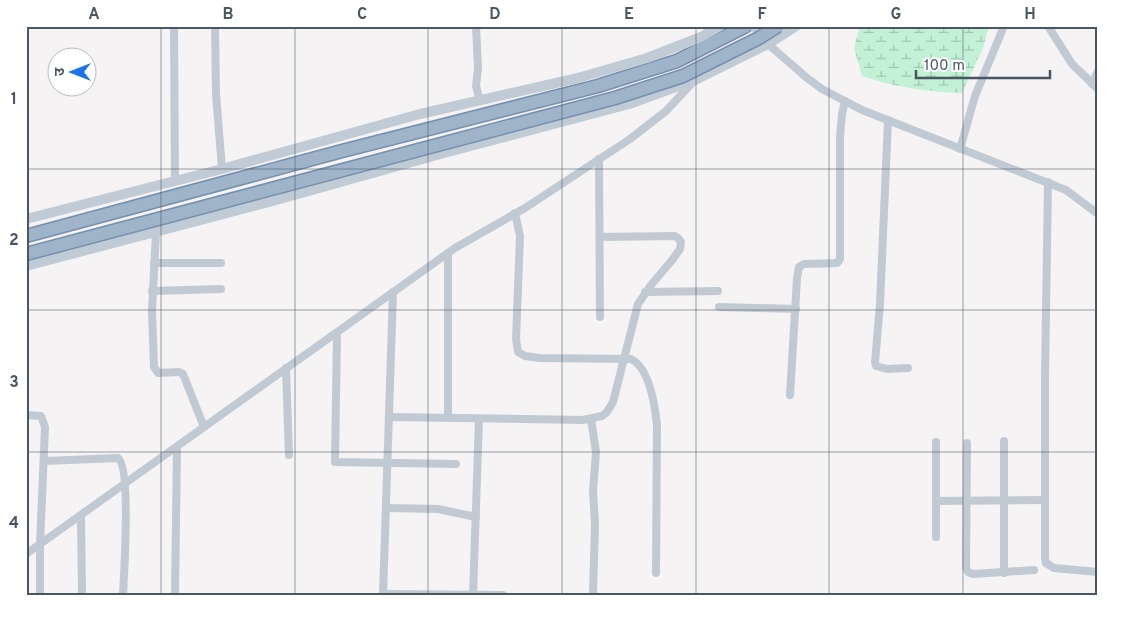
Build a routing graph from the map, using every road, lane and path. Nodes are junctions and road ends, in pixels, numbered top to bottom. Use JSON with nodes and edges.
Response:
{"nodes":[{"id":1,"x":174,"y":26,"type":"edge"},
{"id":2,"x":215,"y":26,"type":"edge"},
{"id":3,"x":476,"y":26,"type":"edge"},
{"id":4,"x":720,"y":26,"type":"edge"},
{"id":5,"x":746,"y":26,"type":"edge"},
{"id":6,"x":753,"y":26,"type":"edge"},
{"id":7,"x":778,"y":26,"type":"edge"},
{"id":8,"x":796,"y":26,"type":"edge"},
{"id":9,"x":1004,"y":26,"type":"edge"},
{"id":10,"x":1048,"y":26,"type":"edge"},
{"id":11,"x":768,"y":44,"type":"junction"},
{"id":12,"x":1098,"y":71,"type":"edge"},
{"id":13,"x":695,"y":80,"type":"junction"},
{"id":14,"x":1095,"y":86,"type":"edge"},
{"id":15,"x":480,"y":101,"type":"junction"},
{"id":16,"x":846,"y":101,"type":"junction"},
{"id":17,"x":888,"y":120,"type":"junction"},
{"id":18,"x":960,"y":149,"type":"junction"},
{"id":19,"x":600,"y":159,"type":"junction"},
{"id":20,"x":222,"y":169,"type":"junction"},
{"id":21,"x":175,"y":181,"type":"junction"},
{"id":22,"x":1048,"y":182,"type":"junction"},
{"id":23,"x":515,"y":213,"type":"junction"},
{"id":24,"x":1098,"y":214,"type":"edge"},
{"id":25,"x":26,"y":219,"type":"edge"},
{"id":26,"x":156,"y":233,"type":"junction"},
{"id":27,"x":26,"y":236,"type":"edge"},
{"id":28,"x":600,"y":237,"type":"junction"},
{"id":29,"x":448,"y":253,"type":"junction"},
{"id":30,"x":26,"y":254,"type":"edge"},
{"id":31,"x":221,"y":262,"type":"dead end"},
{"id":32,"x":154,"y":263,"type":"junction"},
{"id":33,"x":26,"y":266,"type":"edge"},
{"id":34,"x":221,"y":289,"type":"dead end"},
{"id":35,"x":152,"y":291,"type":"junction"},
{"id":36,"x":718,"y":291,"type":"dead end"},
{"id":37,"x":393,"y":292,"type":"junction"},
{"id":38,"x":645,"y":292,"type":"junction"},
{"id":39,"x":719,"y":308,"type":"dead end"},
{"id":40,"x":796,"y":309,"type":"junction"},
{"id":41,"x":600,"y":317,"type":"dead end"},
{"id":42,"x":337,"y":333,"type":"junction"},
{"id":43,"x":625,"y":358,"type":"junction"},
{"id":44,"x":286,"y":368,"type":"junction"},
{"id":45,"x":908,"y":368,"type":"dead end"},
{"id":46,"x":790,"y":395,"type":"dead end"},
{"id":47,"x":26,"y":414,"type":"edge"},
{"id":48,"x":390,"y":417,"type":"junction"},
{"id":49,"x":448,"y":418,"type":"junction"},
{"id":50,"x":479,"y":419,"type":"junction"},
{"id":51,"x":590,"y":419,"type":"junction"},
{"id":52,"x":204,"y":427,"type":"junction"},
{"id":53,"x":1004,"y":441,"type":"dead end"},
{"id":54,"x":936,"y":442,"type":"dead end"},
{"id":55,"x":967,"y":443,"type":"dead end"},
{"id":56,"x":177,"y":447,"type":"junction"},
{"id":57,"x":289,"y":454,"type":"dead end"},
{"id":58,"x":45,"y":462,"type":"junction"},
{"id":59,"x":388,"y":462,"type":"junction"},
{"id":60,"x":456,"y":464,"type":"dead end"},
{"id":61,"x":126,"y":484,"type":"junction"},
{"id":62,"x":1004,"y":500,"type":"junction"},
{"id":63,"x":1045,"y":500,"type":"junction"},
{"id":64,"x":936,"y":501,"type":"junction"},
{"id":65,"x":967,"y":501,"type":"junction"},
{"id":66,"x":386,"y":508,"type":"junction"},
{"id":67,"x":81,"y":516,"type":"junction"},
{"id":68,"x":476,"y":516,"type":"junction"},
{"id":69,"x":936,"y":537,"type":"dead end"},
{"id":70,"x":40,"y":545,"type":"junction"},
{"id":71,"x":26,"y":554,"type":"edge"},
{"id":72,"x":1034,"y":570,"type":"dead end"},
{"id":73,"x":1098,"y":572,"type":"edge"},
{"id":74,"x":1004,"y":573,"type":"junction"},
{"id":75,"x":656,"y":574,"type":"dead end"},
{"id":76,"x":82,"y":592,"type":"dead end"},
{"id":77,"x":383,"y":594,"type":"edge"},
{"id":78,"x":473,"y":594,"type":"edge"},
{"id":79,"x":40,"y":595,"type":"edge"},
{"id":80,"x":123,"y":595,"type":"edge"},
{"id":81,"x":175,"y":595,"type":"edge"},
{"id":82,"x":503,"y":595,"type":"edge"},
{"id":83,"x":593,"y":595,"type":"edge"}],
"edges":[{"from":1,"to":21,"type":"street"},
{"from":2,"to":20,"type":"street"},
{"from":3,"to":15,"type":"street"},
{"from":4,"to":15,"type":"main road"},
{"from":5,"to":27,"type":"highway"},
{"from":6,"to":11,"type":"street"},
{"from":7,"to":30,"type":"highway","bridge":true},
{"from":8,"to":11,"type":"main road"},
{"from":9,"to":18,"type":"street"},
{"from":10,"to":14,"type":"street"},
{"from":11,"to":13,"type":"main road"},
{"from":11,"to":16,"type":"street"},
{"from":12,"to":14,"type":"street"},
{"from":13,"to":19,"type":"street"},
{"from":13,"to":26,"type":"main road"},
{"from":15,"to":20,"type":"main road"},
{"from":16,"to":17,"type":"street"},
{"from":16,"to":40,"type":"street"},
{"from":17,"to":18,"type":"street"},
{"from":17,"to":45,"type":"street"},
{"from":18,"to":22,"type":"street"},
{"from":19,"to":23,"type":"street"},
{"from":19,"to":28,"type":"street"},
{"from":20,"to":21,"type":"main road"},
{"from":21,"to":25,"type":"main road"},
{"from":22,"to":24,"type":"street"},
{"from":22,"to":63,"type":"street"},
{"from":23,"to":29,"type":"street"},
{"from":23,"to":43,"type":"street"},
{"from":26,"to":32,"type":"street"},
{"from":26,"to":33,"type":"main road"},
{"from":28,"to":38,"type":"street"},
{"from":28,"to":41,"type":"street"},
{"from":29,"to":37,"type":"street"},
{"from":29,"to":49,"type":"street"},
{"from":31,"to":32,"type":"street"},
{"from":32,"to":35,"type":"street"},
{"from":34,"to":35,"type":"street"},
{"from":35,"to":52,"type":"street"},
{"from":36,"to":38,"type":"street"},
{"from":37,"to":42,"type":"street"},
{"from":37,"to":48,"type":"street"},
{"from":38,"to":43,"type":"street"},
{"from":39,"to":40,"type":"street"},
{"from":40,"to":46,"type":"street"},
{"from":42,"to":44,"type":"street"},
{"from":42,"to":59,"type":"street"},
{"from":43,"to":51,"type":"street"},
{"from":43,"to":75,"type":"street"},
{"from":44,"to":52,"type":"street"},
{"from":44,"to":57,"type":"street"},
{"from":47,"to":58,"type":"street"},
{"from":48,"to":49,"type":"street"},
{"from":48,"to":59,"type":"street"},
{"from":49,"to":50,"type":"street"},
{"from":50,"to":51,"type":"street"},
{"from":50,"to":68,"type":"street"},
{"from":51,"to":83,"type":"street"},
{"from":52,"to":56,"type":"street"},
{"from":53,"to":62,"type":"street"},
{"from":54,"to":64,"type":"street"},
{"from":55,"to":65,"type":"street"},
{"from":56,"to":61,"type":"street"},
{"from":56,"to":81,"type":"street"},
{"from":58,"to":61,"type":"street"},
{"from":58,"to":70,"type":"street"},
{"from":59,"to":60,"type":"street"},
{"from":59,"to":66,"type":"street"},
{"from":61,"to":67,"type":"street"},
{"from":61,"to":80,"type":"street"},
{"from":62,"to":63,"type":"street"},
{"from":62,"to":65,"type":"street"},
{"from":62,"to":74,"type":"street"},
{"from":63,"to":73,"type":"street"},
{"from":64,"to":65,"type":"street"},
{"from":64,"to":69,"type":"street"},
{"from":65,"to":74,"type":"street"},
{"from":66,"to":68,"type":"street"},
{"from":66,"to":77,"type":"street"},
{"from":67,"to":70,"type":"street"},
{"from":67,"to":76,"type":"street"},
{"from":68,"to":78,"type":"street"},
{"from":70,"to":71,"type":"street"},
{"from":70,"to":79,"type":"street"},
{"from":72,"to":74,"type":"street"},
{"from":77,"to":78,"type":"street"},
{"from":78,"to":82,"type":"street"}]}
